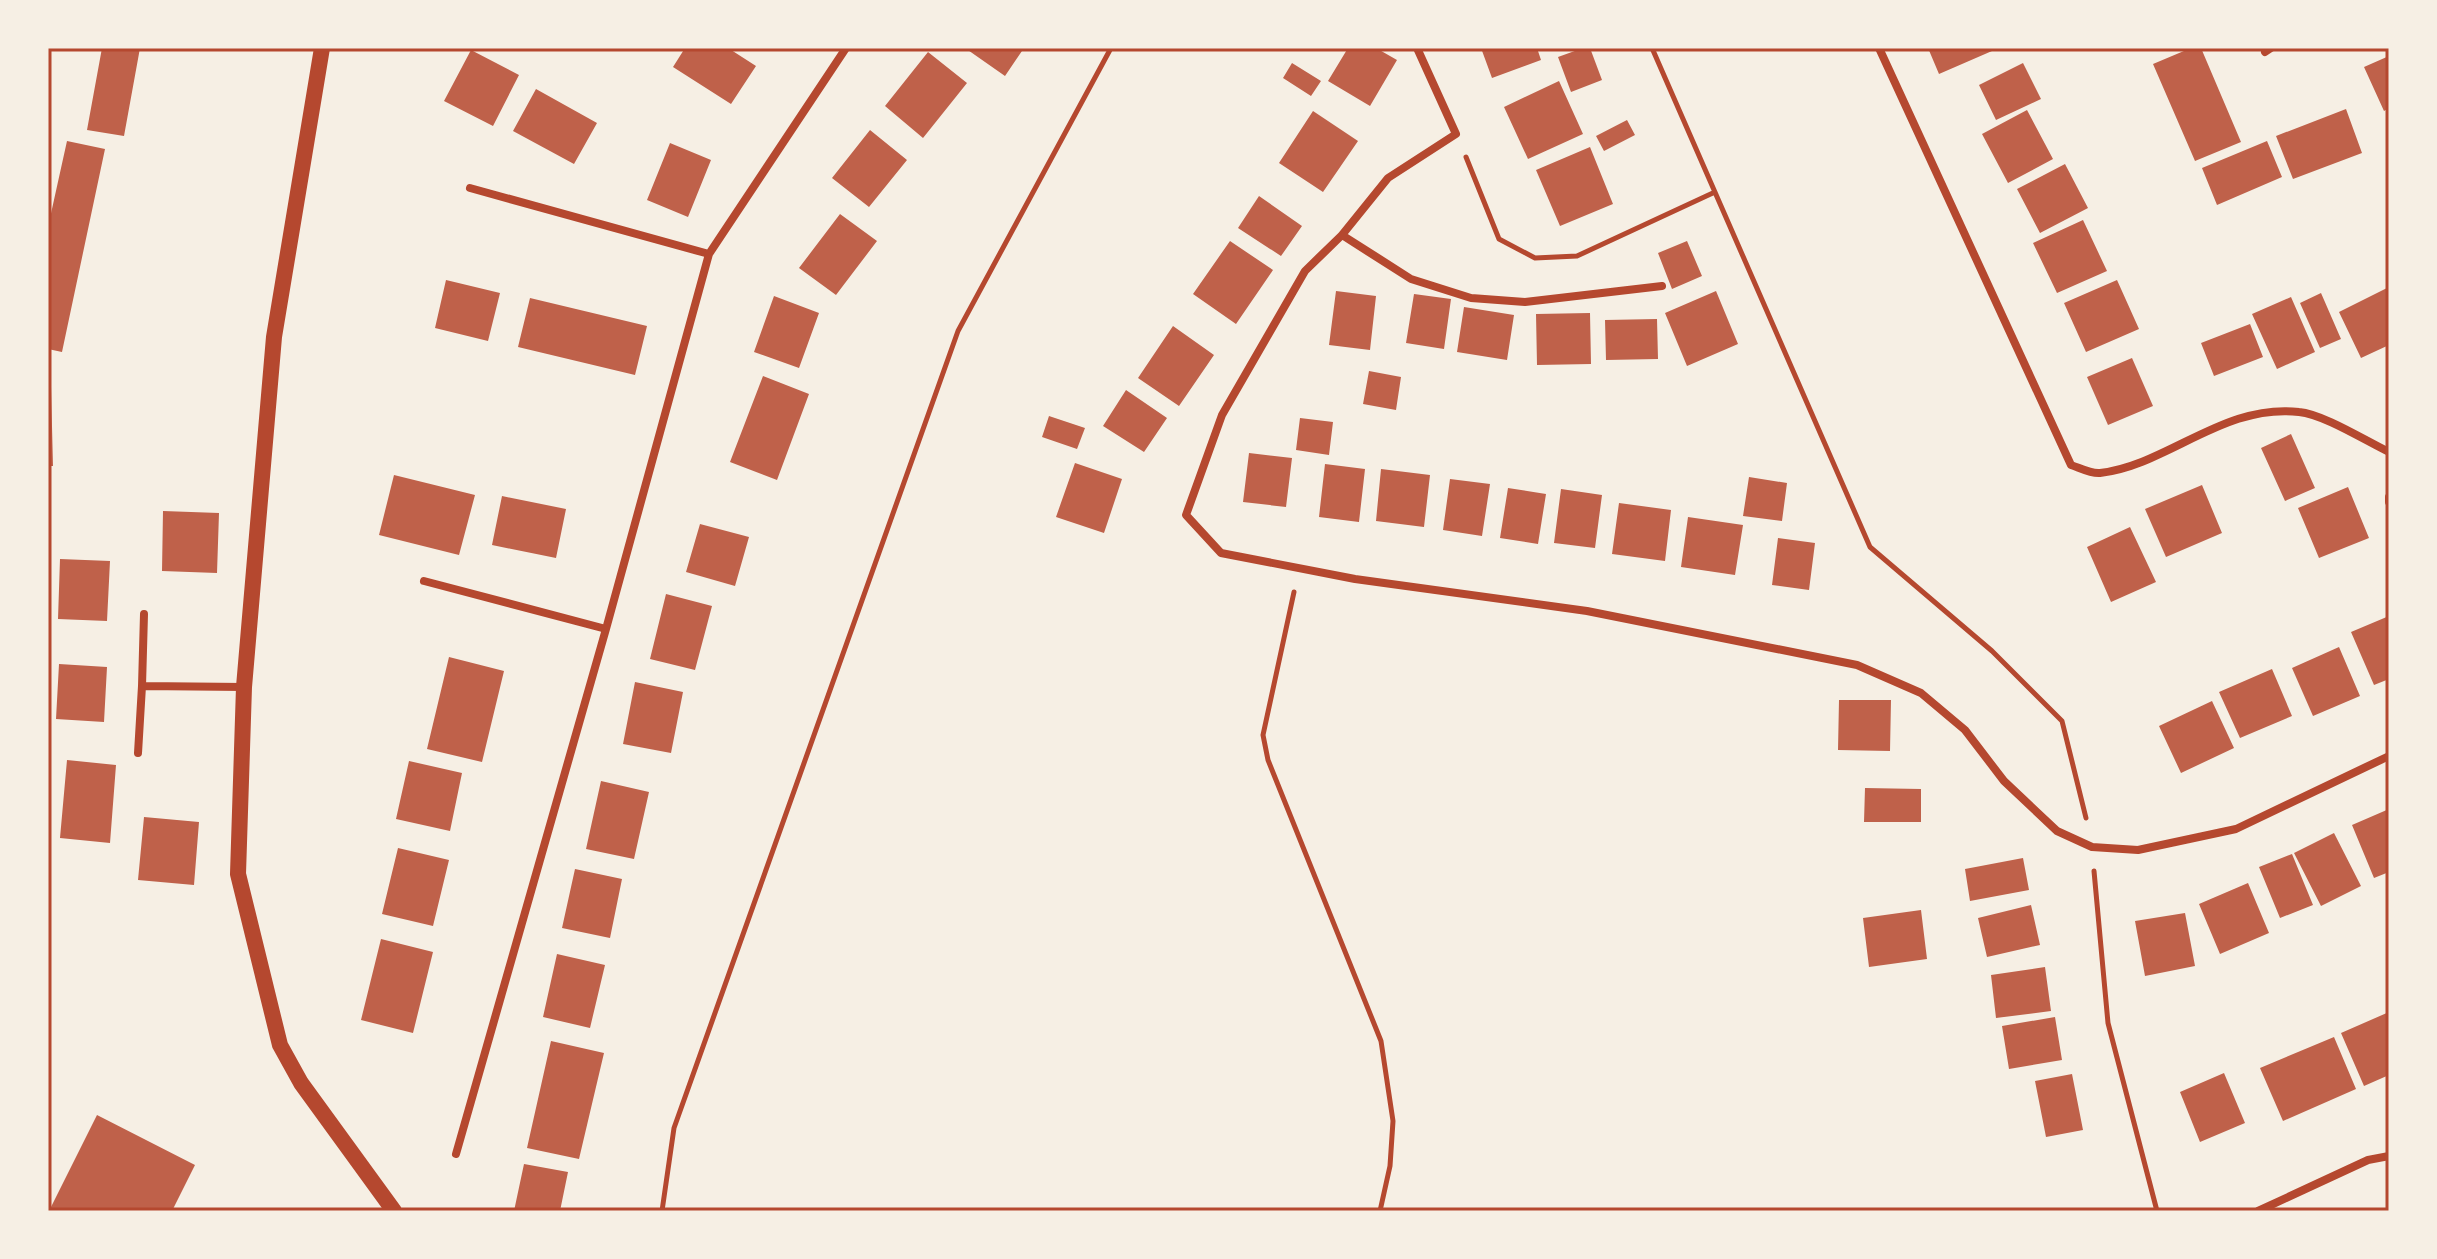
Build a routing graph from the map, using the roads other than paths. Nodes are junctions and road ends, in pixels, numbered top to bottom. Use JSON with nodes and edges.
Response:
{"nodes":[{"id":1,"x":322,"y":48,"type":"edge"},
{"id":2,"x":1417,"y":48,"type":"edge"},
{"id":3,"x":1879,"y":48,"type":"edge"},
{"id":4,"x":844,"y":49,"type":"edge"},
{"id":5,"x":470,"y":188,"type":"dead end"},
{"id":6,"x":1342,"y":235,"type":"junction"},
{"id":7,"x":709,"y":254,"type":"junction"},
{"id":8,"x":1662,"y":286,"type":"dead end"},
{"id":9,"x":2389,"y":452,"type":"edge"},
{"id":10,"x":424,"y":581,"type":"dead end"},
{"id":11,"x":144,"y":614,"type":"dead end"},
{"id":12,"x":606,"y":629,"type":"junction"},
{"id":13,"x":142,"y":686,"type":"junction"},
{"id":14,"x":244,"y":687,"type":"junction"},
{"id":15,"x":138,"y":753,"type":"dead end"},
{"id":16,"x":2389,"y":756,"type":"edge"},
{"id":17,"x":456,"y":1154,"type":"dead end"},
{"id":18,"x":2389,"y":1156,"type":"edge"},
{"id":19,"x":394,"y":1211,"type":"edge"},
{"id":20,"x":2258,"y":1211,"type":"edge"}],
"edges":[{"from":1,"to":14,"type":"main road"},
{"from":2,"to":6,"type":"street"},
{"from":3,"to":9,"type":"street"},
{"from":4,"to":7,"type":"street"},
{"from":5,"to":7,"type":"street"},
{"from":6,"to":8,"type":"street"},
{"from":6,"to":16,"type":"street"},
{"from":7,"to":12,"type":"street"},
{"from":10,"to":12,"type":"street"},
{"from":11,"to":13,"type":"street"},
{"from":12,"to":17,"type":"street"},
{"from":13,"to":14,"type":"street"},
{"from":13,"to":15,"type":"street"},
{"from":14,"to":19,"type":"main road"},
{"from":18,"to":20,"type":"street"}]}
